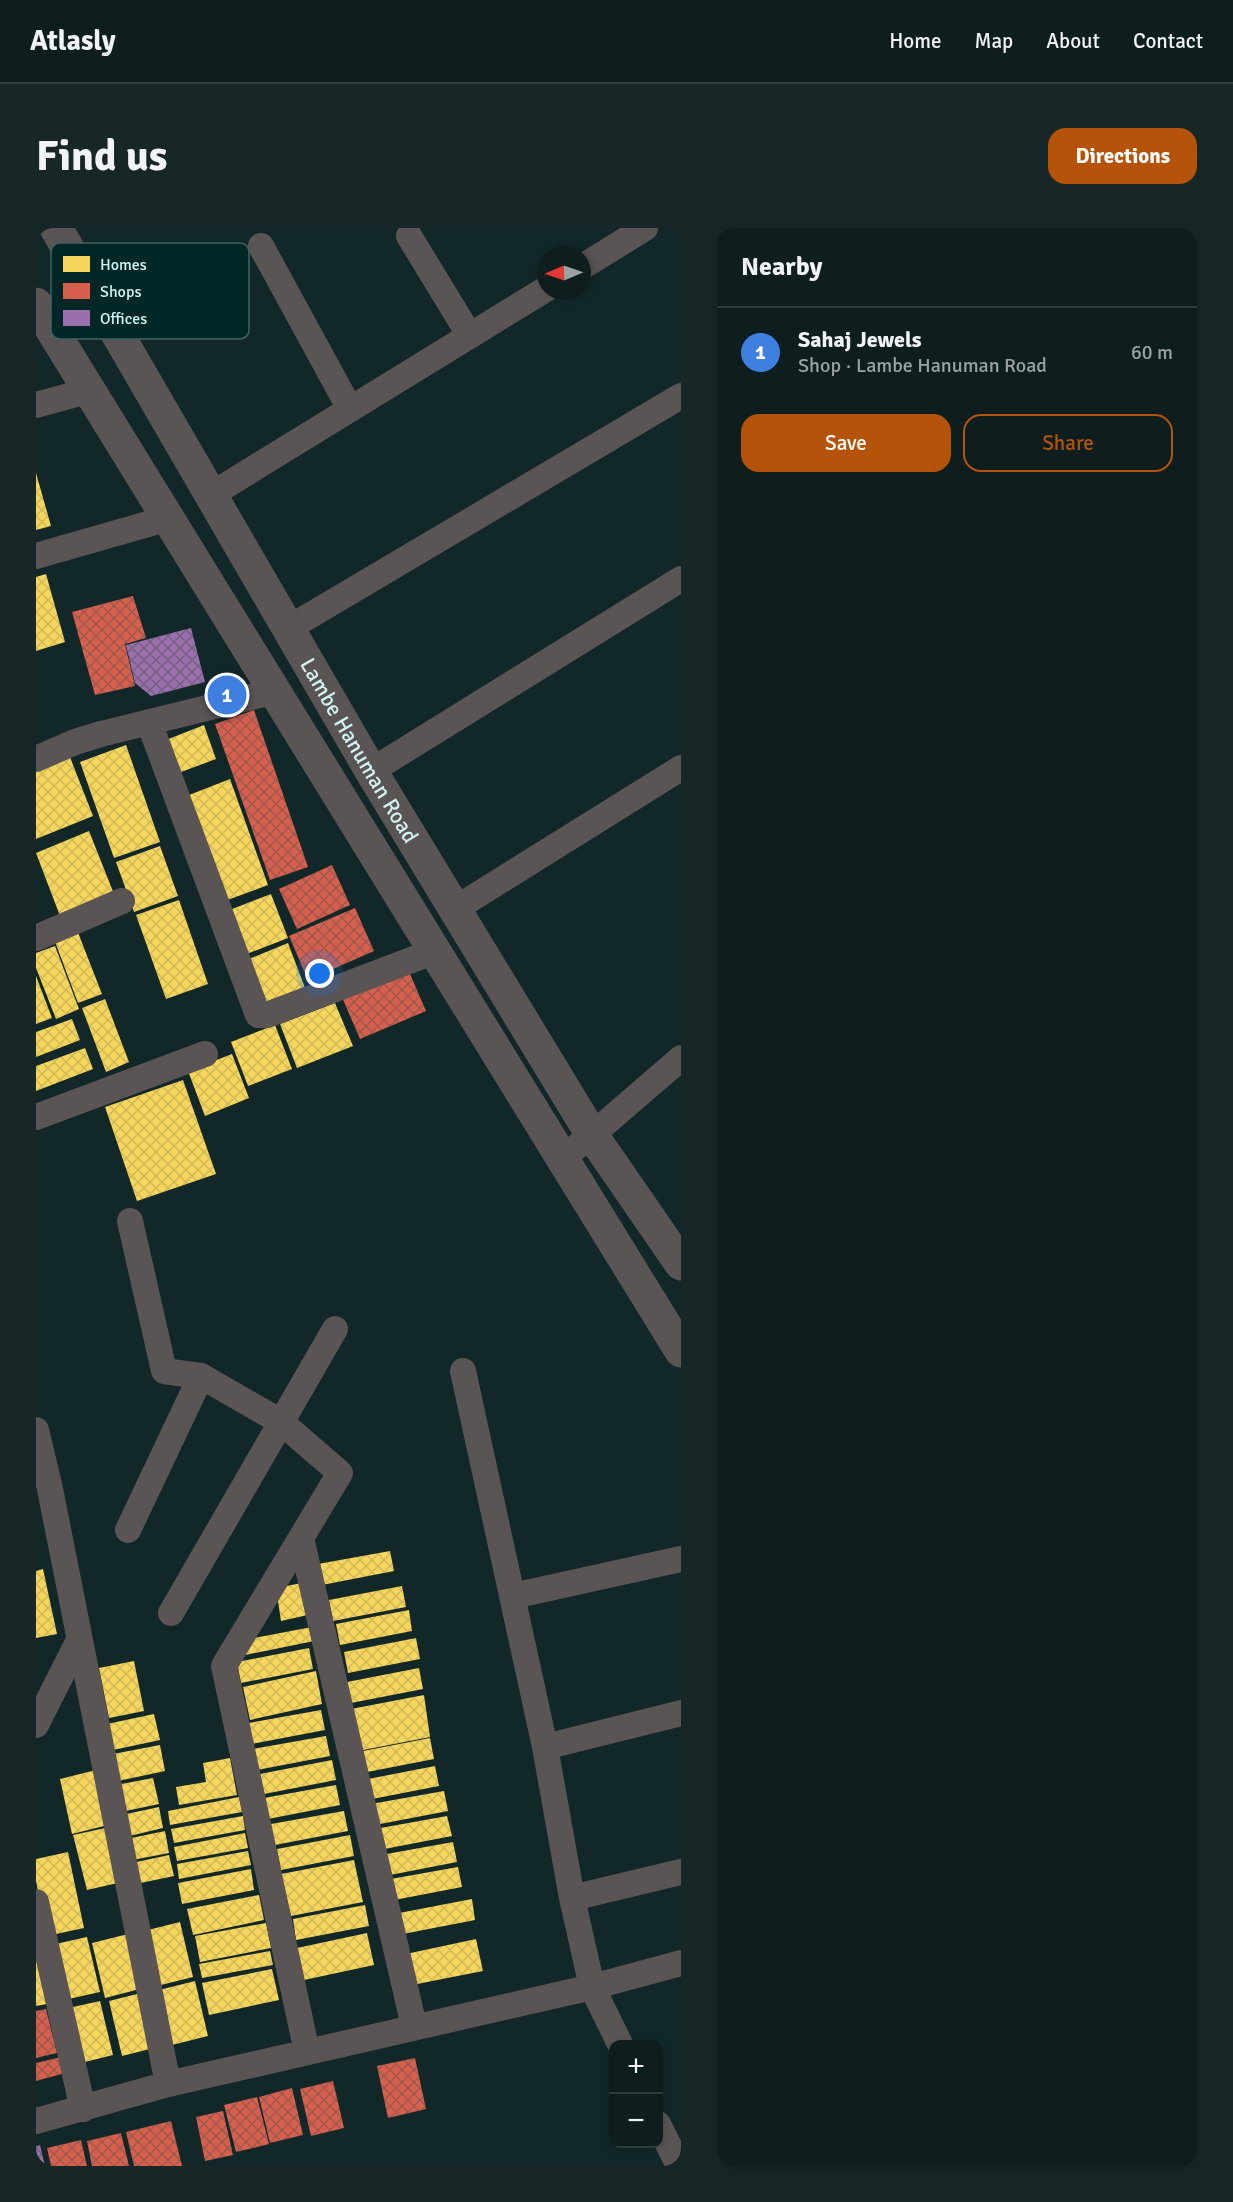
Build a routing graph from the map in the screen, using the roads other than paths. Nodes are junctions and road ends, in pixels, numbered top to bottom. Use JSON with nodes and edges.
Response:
{"nodes":[{"id":1,"x":56,"y":228,"type":"edge"},
{"id":2,"x":645,"y":228,"type":"edge"},
{"id":3,"x":409,"y":236,"type":"dead end"},
{"id":4,"x":65,"y":243,"type":"edge"},
{"id":5,"x":261,"y":246,"type":"dead end"},
{"id":6,"x":591,"y":261,"type":"edge"},
{"id":7,"x":537,"y":295,"type":"edge"},
{"id":8,"x":36,"y":304,"type":"edge"},
{"id":9,"x":51,"y":327,"type":"edge"},
{"id":10,"x":470,"y":336,"type":"junction"},
{"id":11,"x":58,"y":339,"type":"edge"},
{"id":12,"x":119,"y":339,"type":"edge"},
{"id":13,"x":91,"y":390,"type":"junction"},
{"id":14,"x":681,"y":396,"type":"edge"},
{"id":15,"x":36,"y":405,"type":"edge"},
{"id":16,"x":350,"y":409,"type":"junction"},
{"id":17,"x":209,"y":496,"type":"junction"},
{"id":18,"x":169,"y":518,"type":"junction"},
{"id":19,"x":36,"y":556,"type":"edge"},
{"id":20,"x":681,"y":579,"type":"edge"},
{"id":21,"x":289,"y":628,"type":"junction"},
{"id":22,"x":276,"y":691,"type":"junction"},
{"id":23,"x":149,"y":722,"type":"junction"},
{"id":24,"x":36,"y":759,"type":"edge"},
{"id":25,"x":681,"y":768,"type":"edge"},
{"id":26,"x":371,"y":771,"type":"junction"},
{"id":27,"x":122,"y":901,"type":"dead end"},
{"id":28,"x":455,"y":909,"type":"junction"},
{"id":29,"x":36,"y":938,"type":"edge"},
{"id":30,"x":435,"y":951,"type":"junction"},
{"id":31,"x":205,"y":1053,"type":"dead end"},
{"id":32,"x":681,"y":1058,"type":"edge"},
{"id":33,"x":36,"y":1117,"type":"edge"},
{"id":34,"x":592,"y":1136,"type":"junction"},
{"id":35,"x":562,"y":1158,"type":"junction"},
{"id":36,"x":130,"y":1221,"type":"dead end"},
{"id":37,"x":681,"y":1264,"type":"edge"},
{"id":38,"x":335,"y":1329,"type":"dead end"},
{"id":39,"x":681,"y":1351,"type":"edge"},
{"id":40,"x":463,"y":1371,"type":"dead end"},
{"id":41,"x":201,"y":1376,"type":"junction"},
{"id":42,"x":281,"y":1422,"type":"junction"},
{"id":43,"x":36,"y":1430,"type":"edge"},
{"id":44,"x":43,"y":1490,"type":"edge"},
{"id":45,"x":128,"y":1530,"type":"dead end"},
{"id":46,"x":301,"y":1538,"type":"junction"},
{"id":47,"x":681,"y":1559,"type":"edge"},
{"id":48,"x":513,"y":1596,"type":"junction"},
{"id":49,"x":171,"y":1613,"type":"dead end"},
{"id":50,"x":79,"y":1640,"type":"junction"},
{"id":51,"x":681,"y":1713,"type":"edge"},
{"id":52,"x":36,"y":1725,"type":"edge"},
{"id":53,"x":545,"y":1747,"type":"junction"},
{"id":54,"x":681,"y":1872,"type":"edge"},
{"id":55,"x":572,"y":1898,"type":"junction"},
{"id":56,"x":36,"y":1902,"type":"edge"},
{"id":57,"x":681,"y":1964,"type":"edge"},
{"id":58,"x":592,"y":1987,"type":"junction"},
{"id":59,"x":414,"y":2026,"type":"junction"},
{"id":60,"x":618,"y":2040,"type":"edge"},
{"id":61,"x":307,"y":2052,"type":"junction"},
{"id":62,"x":168,"y":2084,"type":"junction"},
{"id":63,"x":83,"y":2109,"type":"junction"},
{"id":64,"x":36,"y":2121,"type":"edge"},
{"id":65,"x":663,"y":2134,"type":"edge"},
{"id":66,"x":679,"y":2166,"type":"edge"}],
"edges":[{"from":1,"to":4,"type":"street","name":"Lambe Hanuman Road"},
{"from":2,"to":6,"type":"street"},
{"from":3,"to":10,"type":"street"},
{"from":5,"to":16,"type":"street"},
{"from":7,"to":10,"type":"street"},
{"from":8,"to":9,"type":"street"},
{"from":10,"to":16,"type":"street"},
{"from":11,"to":13,"type":"street"},
{"from":12,"to":17,"type":"street","name":"Lambe Hanuman Road"},
{"from":13,"to":15,"type":"street"},
{"from":13,"to":18,"type":"street"},
{"from":14,"to":21,"type":"street"},
{"from":16,"to":17,"type":"street"},
{"from":17,"to":21,"type":"street","name":"Lambe Hanuman Road"},
{"from":18,"to":19,"type":"street"},
{"from":18,"to":22,"type":"street"},
{"from":20,"to":26,"type":"street"},
{"from":21,"to":26,"type":"street","name":"Lambe Hanuman Road"},
{"from":22,"to":23,"type":"street"},
{"from":22,"to":30,"type":"street"},
{"from":23,"to":24,"type":"street"},
{"from":23,"to":30,"type":"street"},
{"from":25,"to":28,"type":"street"},
{"from":26,"to":28,"type":"street","name":"Lambe Hanuman Road"},
{"from":27,"to":29,"type":"street"},
{"from":28,"to":34,"type":"street","name":"Lambe Hanuman Road"},
{"from":30,"to":35,"type":"street"},
{"from":31,"to":33,"type":"street"},
{"from":32,"to":34,"type":"street"},
{"from":34,"to":35,"type":"street"},
{"from":34,"to":37,"type":"street","name":"Lambe Hanuman Road"},
{"from":35,"to":39,"type":"street"},
{"from":36,"to":41,"type":"street"},
{"from":38,"to":42,"type":"street"},
{"from":40,"to":48,"type":"street"},
{"from":41,"to":42,"type":"street"},
{"from":41,"to":45,"type":"street"},
{"from":42,"to":46,"type":"street"},
{"from":42,"to":49,"type":"street"},
{"from":43,"to":44,"type":"street"},
{"from":44,"to":50,"type":"street"},
{"from":46,"to":59,"type":"street"},
{"from":46,"to":61,"type":"street"},
{"from":47,"to":48,"type":"street"},
{"from":48,"to":53,"type":"street"},
{"from":50,"to":52,"type":"street"},
{"from":50,"to":62,"type":"street"},
{"from":51,"to":53,"type":"street"},
{"from":53,"to":55,"type":"street"},
{"from":54,"to":55,"type":"street"},
{"from":55,"to":58,"type":"street"},
{"from":56,"to":63,"type":"street"},
{"from":57,"to":58,"type":"street"},
{"from":58,"to":59,"type":"street"},
{"from":58,"to":60,"type":"street"},
{"from":59,"to":61,"type":"street"},
{"from":61,"to":62,"type":"street"},
{"from":62,"to":63,"type":"street"},
{"from":63,"to":64,"type":"street"},
{"from":65,"to":66,"type":"street"}]}
